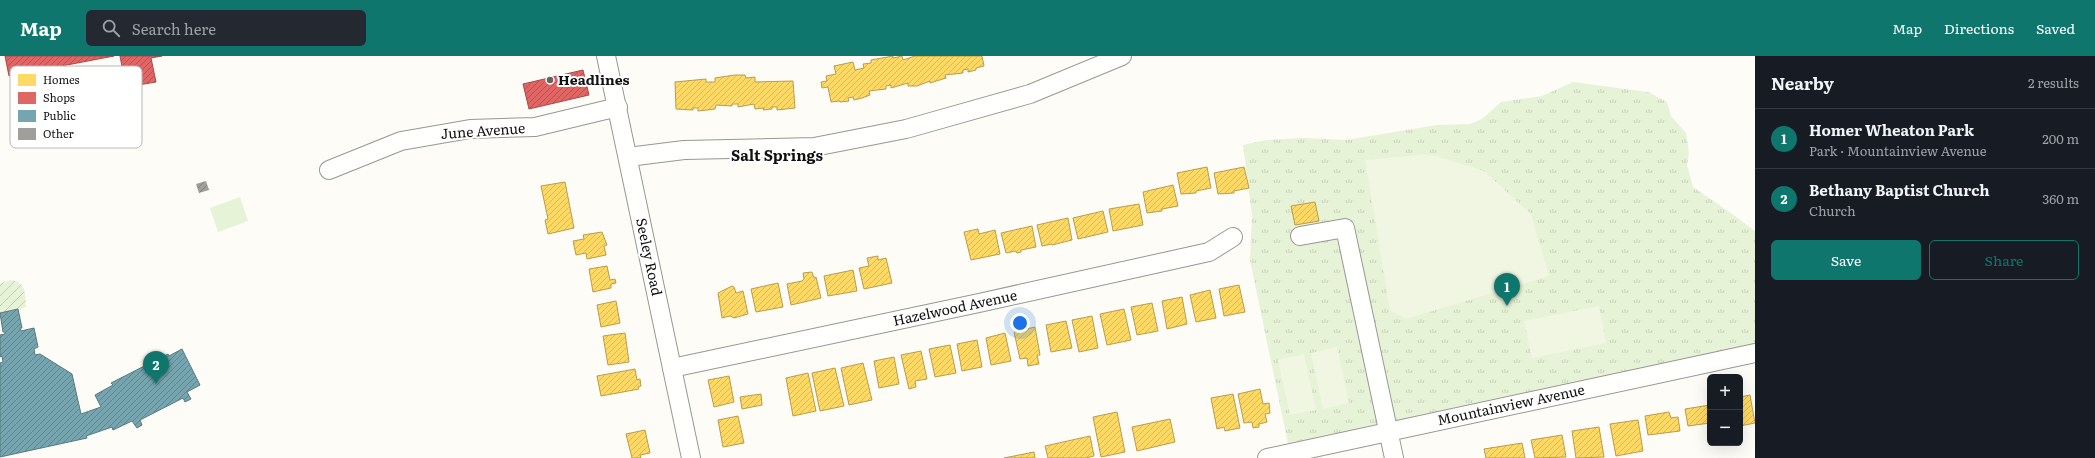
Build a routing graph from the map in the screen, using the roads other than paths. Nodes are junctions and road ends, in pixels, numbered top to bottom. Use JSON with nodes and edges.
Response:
{"nodes":[{"id":1,"x":606,"y":56,"type":"edge"},
{"id":2,"x":1122,"y":56,"type":"edge"},
{"id":3,"x":618,"y":107,"type":"junction"},
{"id":4,"x":628,"y":157,"type":"junction"},
{"id":5,"x":329,"y":170,"type":"dead end"},
{"id":6,"x":1300,"y":236,"type":"dead end"},
{"id":7,"x":1232,"y":237,"type":"dead end"},
{"id":8,"x":1755,"y":353,"type":"edge"},
{"id":9,"x":672,"y":368,"type":"junction"},
{"id":10,"x":1389,"y":431,"type":"junction"},
{"id":11,"x":691,"y":458,"type":"edge"},
{"id":12,"x":1267,"y":458,"type":"edge"},
{"id":13,"x":1394,"y":458,"type":"edge"}],
"edges":[{"from":1,"to":3,"type":"street","name":"Seeley Road"},
{"from":2,"to":4,"type":"street"},
{"from":3,"to":4,"type":"street","name":"Seeley Road"},
{"from":3,"to":5,"type":"street","name":"June Avenue"},
{"from":4,"to":9,"type":"street","name":"Seeley Road"},
{"from":6,"to":10,"type":"street"},
{"from":7,"to":9,"type":"street","name":"Hazelwood Avenue"},
{"from":8,"to":10,"type":"street","name":"Mountainview Avenue"},
{"from":9,"to":11,"type":"street","name":"Seeley Road"},
{"from":10,"to":12,"type":"street","name":"Mountainview Avenue"},
{"from":10,"to":13,"type":"street"}]}
